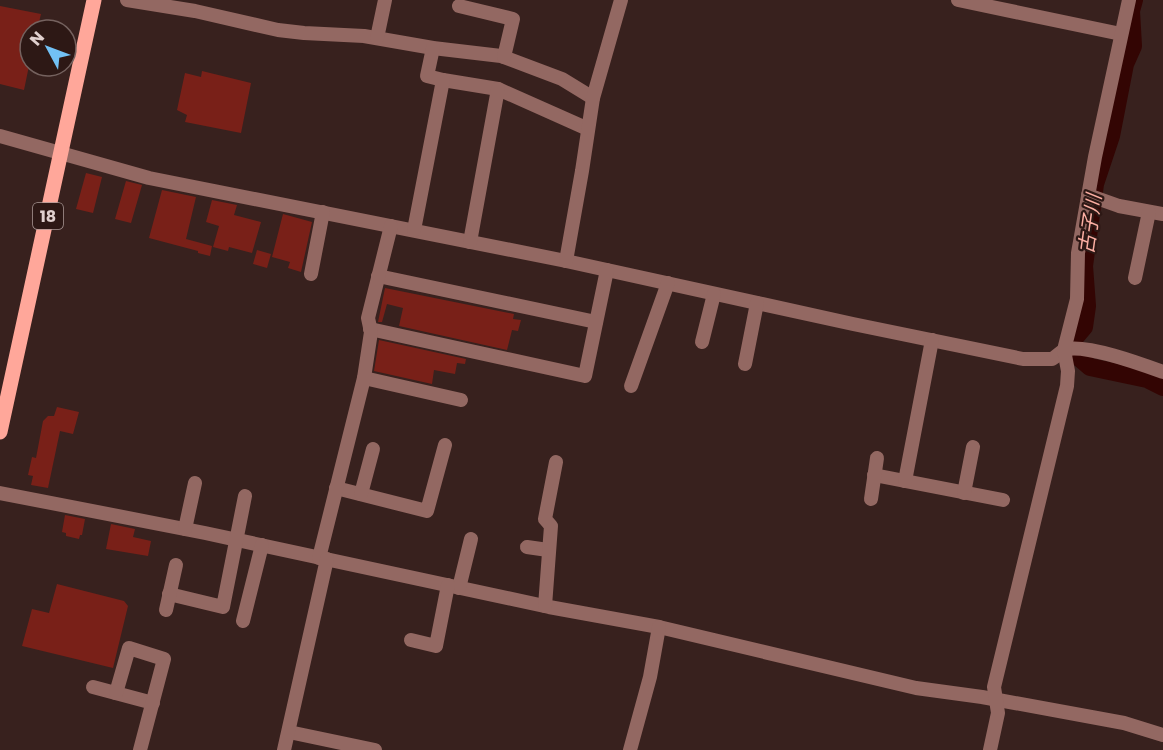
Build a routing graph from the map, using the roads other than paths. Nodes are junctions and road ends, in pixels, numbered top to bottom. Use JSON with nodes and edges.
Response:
{"nodes":[{"id":1,"x":94,"y":0,"type":"edge"},
{"id":2,"x":128,"y":0,"type":"edge"},
{"id":3,"x":385,"y":0,"type":"edge"},
{"id":4,"x":621,"y":0,"type":"edge"},
{"id":5,"x":959,"y":0,"type":"edge"},
{"id":6,"x":1129,"y":0,"type":"edge"},
{"id":7,"x":196,"y":6,"type":"edge"},
{"id":8,"x":459,"y":6,"type":"dead end"},
{"id":9,"x":1121,"y":34,"type":"junction"},
{"id":10,"x":377,"y":38,"type":"junction"},
{"id":11,"x":433,"y":48,"type":"junction"},
{"id":12,"x":504,"y":57,"type":"junction"},
{"id":13,"x":443,"y":80,"type":"junction"},
{"id":14,"x":498,"y":89,"type":"junction"},
{"id":15,"x":593,"y":98,"type":"junction"},
{"id":16,"x":588,"y":129,"type":"junction"},
{"id":17,"x":0,"y":136,"type":"edge"},
{"id":18,"x":61,"y":153,"type":"junction"},
{"id":19,"x":1093,"y":197,"type":"junction"},
{"id":20,"x":323,"y":212,"type":"junction"},
{"id":21,"x":1156,"y":213,"type":"edge"},
{"id":22,"x":391,"y":226,"type":"junction"},
{"id":23,"x":414,"y":230,"type":"junction"},
{"id":24,"x":470,"y":242,"type":"junction"},
{"id":25,"x":566,"y":261,"type":"junction"},
{"id":26,"x":608,"y":270,"type":"junction"},
{"id":27,"x":311,"y":274,"type":"dead end"},
{"id":28,"x":378,"y":276,"type":"junction"},
{"id":29,"x":1135,"y":278,"type":"dead end"},
{"id":30,"x":668,"y":283,"type":"junction"},
{"id":31,"x":714,"y":294,"type":"junction"},
{"id":32,"x":757,"y":303,"type":"junction"},
{"id":33,"x":596,"y":322,"type":"junction"},
{"id":34,"x":370,"y":329,"type":"junction"},
{"id":35,"x":932,"y":340,"type":"junction"},
{"id":36,"x":702,"y":342,"type":"dead end"},
{"id":37,"x":1066,"y":349,"type":"junction"},
{"id":38,"x":745,"y":364,"type":"dead end"},
{"id":39,"x":1163,"y":372,"type":"edge"},
{"id":40,"x":364,"y":378,"type":"junction"},
{"id":41,"x":631,"y":386,"type":"dead end"},
{"id":42,"x":461,"y":400,"type":"dead end"},
{"id":43,"x":0,"y":432,"type":"edge"},
{"id":44,"x":445,"y":445,"type":"dead end"},
{"id":45,"x":973,"y":447,"type":"dead end"},
{"id":46,"x":373,"y":448,"type":"dead end"},
{"id":47,"x":877,"y":458,"type":"dead end"},
{"id":48,"x":556,"y":462,"type":"dead end"},
{"id":49,"x":874,"y":475,"type":"junction"},
{"id":50,"x":905,"y":481,"type":"junction"},
{"id":51,"x":195,"y":483,"type":"dead end"},
{"id":52,"x":336,"y":488,"type":"junction"},
{"id":53,"x":0,"y":493,"type":"edge"},
{"id":54,"x":964,"y":493,"type":"junction"},
{"id":55,"x":361,"y":494,"type":"junction"},
{"id":56,"x":245,"y":496,"type":"dead end"},
{"id":57,"x":871,"y":499,"type":"dead end"},
{"id":58,"x":1003,"y":500,"type":"dead end"},
{"id":59,"x":185,"y":529,"type":"junction"},
{"id":60,"x":471,"y":539,"type":"dead end"},
{"id":61,"x":236,"y":540,"type":"junction"},
{"id":62,"x":262,"y":545,"type":"junction"},
{"id":63,"x":527,"y":547,"type":"dead end"},
{"id":64,"x":548,"y":550,"type":"junction"},
{"id":65,"x":323,"y":559,"type":"junction"},
{"id":66,"x":176,"y":565,"type":"dead end"},
{"id":67,"x":454,"y":586,"type":"junction"},
{"id":68,"x":169,"y":594,"type":"junction"},
{"id":69,"x":545,"y":606,"type":"junction"},
{"id":70,"x":166,"y":610,"type":"dead end"},
{"id":71,"x":243,"y":621,"type":"dead end"},
{"id":72,"x":659,"y":627,"type":"junction"},
{"id":73,"x":411,"y":640,"type":"dead end"},
{"id":74,"x":93,"y":687,"type":"dead end"},
{"id":75,"x":116,"y":693,"type":"junction"},
{"id":76,"x":996,"y":700,"type":"junction"},
{"id":77,"x":153,"y":703,"type":"junction"},
{"id":78,"x":289,"y":732,"type":"junction"},
{"id":79,"x":1163,"y":735,"type":"edge"},
{"id":80,"x":140,"y":750,"type":"edge"},
{"id":81,"x":284,"y":750,"type":"edge"},
{"id":82,"x":375,"y":750,"type":"edge"},
{"id":83,"x":630,"y":750,"type":"edge"},
{"id":84,"x":990,"y":750,"type":"edge"}],
"edges":[{"from":1,"to":18,"type":"main road","number":"18"},
{"from":2,"to":7,"type":"street"},
{"from":3,"to":10,"type":"street"},
{"from":4,"to":15,"type":"street"},
{"from":5,"to":9,"type":"street"},
{"from":6,"to":9,"type":"street"},
{"from":7,"to":10,"type":"street"},
{"from":8,"to":12,"type":"street"},
{"from":9,"to":19,"type":"street"},
{"from":10,"to":11,"type":"street"},
{"from":11,"to":12,"type":"street"},
{"from":11,"to":13,"type":"street"},
{"from":12,"to":15,"type":"street"},
{"from":13,"to":14,"type":"street"},
{"from":13,"to":23,"type":"street"},
{"from":14,"to":16,"type":"street"},
{"from":14,"to":24,"type":"street"},
{"from":15,"to":16,"type":"street"},
{"from":16,"to":25,"type":"street"},
{"from":17,"to":18,"type":"street"},
{"from":18,"to":20,"type":"street"},
{"from":18,"to":43,"type":"main road","number":"18"},
{"from":19,"to":21,"type":"street"},
{"from":19,"to":37,"type":"street"},
{"from":20,"to":22,"type":"street"},
{"from":20,"to":27,"type":"street"},
{"from":21,"to":29,"type":"street"},
{"from":22,"to":23,"type":"street"},
{"from":22,"to":28,"type":"street"},
{"from":23,"to":24,"type":"street"},
{"from":24,"to":25,"type":"street"},
{"from":25,"to":26,"type":"street"},
{"from":26,"to":30,"type":"street"},
{"from":26,"to":33,"type":"street"},
{"from":28,"to":33,"type":"street"},
{"from":28,"to":34,"type":"street"},
{"from":30,"to":31,"type":"street"},
{"from":30,"to":41,"type":"street"},
{"from":31,"to":32,"type":"street"},
{"from":31,"to":36,"type":"street"},
{"from":32,"to":35,"type":"street"},
{"from":32,"to":38,"type":"street"},
{"from":33,"to":34,"type":"street"},
{"from":34,"to":40,"type":"street"},
{"from":35,"to":37,"type":"street"},
{"from":35,"to":50,"type":"street"},
{"from":37,"to":39,"type":"street"},
{"from":37,"to":76,"type":"street"},
{"from":40,"to":42,"type":"street"},
{"from":40,"to":52,"type":"street"},
{"from":44,"to":55,"type":"street"},
{"from":45,"to":54,"type":"street"},
{"from":46,"to":55,"type":"street"},
{"from":47,"to":49,"type":"street"},
{"from":48,"to":64,"type":"street"},
{"from":49,"to":50,"type":"street"},
{"from":49,"to":57,"type":"street"},
{"from":50,"to":54,"type":"street"},
{"from":51,"to":59,"type":"street"},
{"from":52,"to":55,"type":"street"},
{"from":52,"to":65,"type":"street"},
{"from":53,"to":59,"type":"street"},
{"from":54,"to":58,"type":"street"},
{"from":56,"to":61,"type":"street"},
{"from":59,"to":61,"type":"street"},
{"from":60,"to":67,"type":"street"},
{"from":61,"to":62,"type":"street"},
{"from":61,"to":68,"type":"street"},
{"from":62,"to":65,"type":"street"},
{"from":62,"to":71,"type":"street"},
{"from":63,"to":64,"type":"street"},
{"from":64,"to":69,"type":"street"},
{"from":65,"to":67,"type":"street"},
{"from":65,"to":78,"type":"street"},
{"from":66,"to":68,"type":"street"},
{"from":67,"to":69,"type":"street"},
{"from":67,"to":73,"type":"street"},
{"from":68,"to":70,"type":"street"},
{"from":69,"to":72,"type":"street"},
{"from":72,"to":76,"type":"street"},
{"from":72,"to":83,"type":"street"},
{"from":74,"to":75,"type":"street"},
{"from":75,"to":77,"type":"street"},
{"from":75,"to":77,"type":"street"},
{"from":76,"to":79,"type":"street"},
{"from":76,"to":84,"type":"street"},
{"from":77,"to":80,"type":"street"},
{"from":78,"to":81,"type":"street"},
{"from":78,"to":82,"type":"street"}]}
